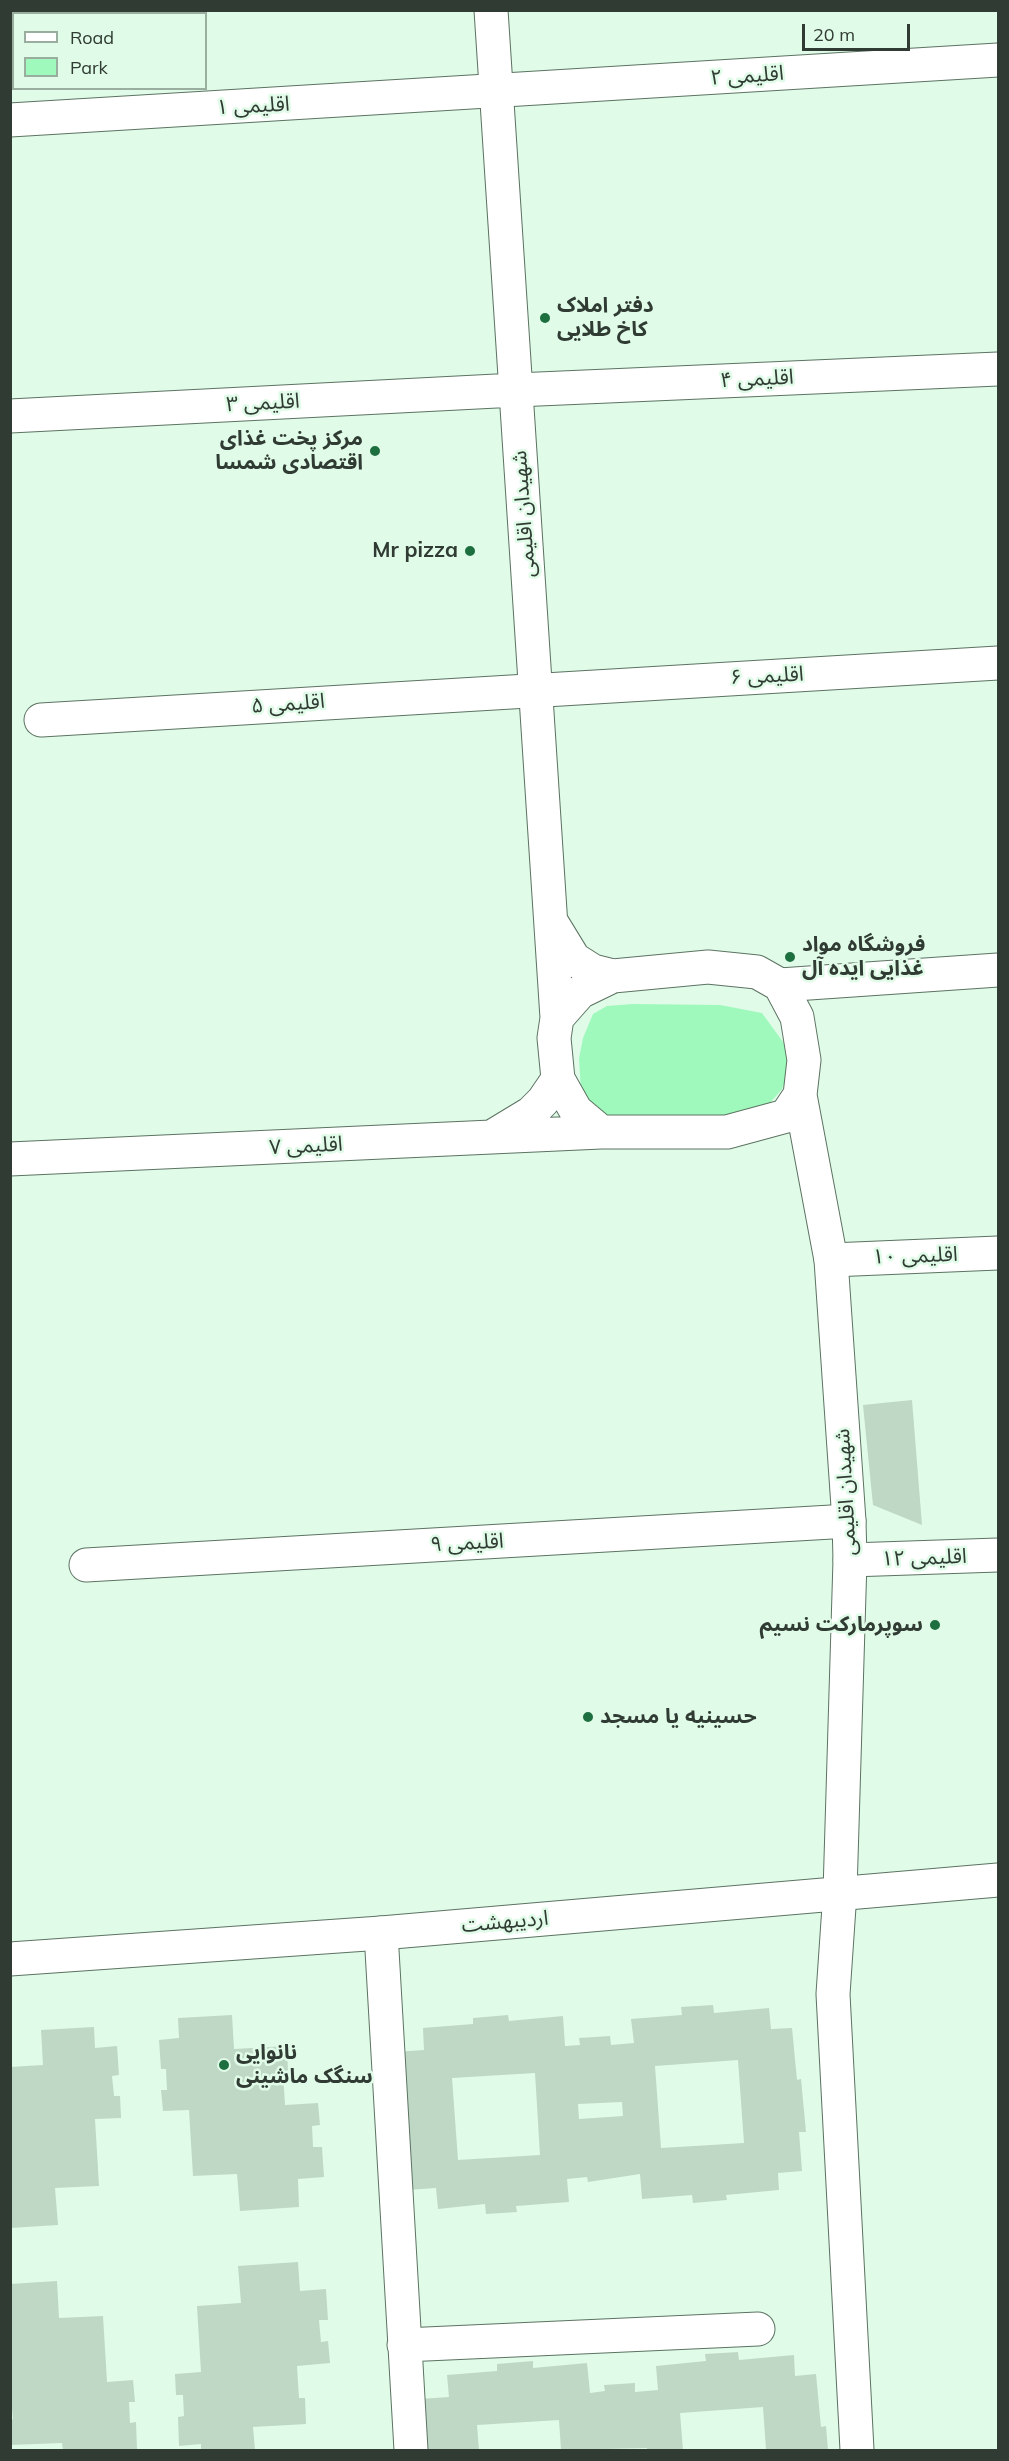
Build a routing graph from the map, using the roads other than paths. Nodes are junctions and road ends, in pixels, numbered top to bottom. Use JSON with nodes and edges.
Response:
{"nodes":[{"id":1,"x":491,"y":10,"type":"edge"},
{"id":2,"x":999,"y":60,"type":"edge"},
{"id":3,"x":496,"y":91,"type":"junction"},
{"id":4,"x":10,"y":120,"type":"edge"},
{"id":5,"x":999,"y":369,"type":"edge"},
{"id":6,"x":516,"y":390,"type":"junction"},
{"id":7,"x":10,"y":416,"type":"edge"},
{"id":8,"x":999,"y":663,"type":"edge"},
{"id":9,"x":536,"y":689,"type":"junction"},
{"id":10,"x":41,"y":720,"type":"dead end"},
{"id":11,"x":551,"y":921,"type":"junction"},
{"id":12,"x":999,"y":970,"type":"edge"},
{"id":13,"x":613,"y":976,"type":"junction"},
{"id":14,"x":780,"y":985,"type":"junction"},
{"id":15,"x":557,"y":1018,"type":"junction"},
{"id":16,"x":558,"y":1079,"type":"junction"},
{"id":17,"x":800,"y":1095,"type":"junction"},
{"id":18,"x":601,"y":1132,"type":"junction"},
{"id":19,"x":490,"y":1137,"type":"junction"},
{"id":20,"x":10,"y":1159,"type":"edge"},
{"id":21,"x":999,"y":1253,"type":"edge"},
{"id":22,"x":831,"y":1260,"type":"junction"},
{"id":23,"x":849,"y":1521,"type":"junction"},
{"id":24,"x":999,"y":1555,"type":"edge"},
{"id":25,"x":850,"y":1560,"type":"junction"},
{"id":26,"x":86,"y":1565,"type":"dead end"},
{"id":27,"x":999,"y":1880,"type":"edge"},
{"id":28,"x":840,"y":1893,"type":"junction"},
{"id":29,"x":381,"y":1933,"type":"junction"},
{"id":30,"x":10,"y":1959,"type":"edge"},
{"id":31,"x":758,"y":2329,"type":"dead end"},
{"id":32,"x":404,"y":2344,"type":"junction"},
{"id":33,"x":411,"y":2451,"type":"edge"},
{"id":34,"x":857,"y":2451,"type":"edge"}],
"edges":[{"from":1,"to":3,"type":"street","name":"شهیدان اقلیمی"},
{"from":2,"to":3,"type":"street","name":"اقلیمی ۲"},
{"from":3,"to":4,"type":"street","name":"اقلیمی ۱"},
{"from":3,"to":6,"type":"street","name":"شهیدان اقلیمی"},
{"from":5,"to":6,"type":"street","name":"اقلیمی ۴"},
{"from":6,"to":7,"type":"street","name":"اقلیمی ۳"},
{"from":6,"to":9,"type":"street","name":"شهیدان اقلیمی"},
{"from":8,"to":9,"type":"street","name":"اقلیمی ۶"},
{"from":9,"to":10,"type":"street","name":"اقلیمی ۵"},
{"from":9,"to":11,"type":"street","name":"شهیدان اقلیمی"},
{"from":11,"to":13,"type":"street"},
{"from":11,"to":15,"type":"street","name":"شهیدان اقلیمی"},
{"from":12,"to":14,"type":"street"},
{"from":13,"to":14,"type":"street"},
{"from":13,"to":15,"type":"street"},
{"from":14,"to":17,"type":"street","name":"شهیدان اقلیمی"},
{"from":15,"to":16,"type":"street","name":"شهیدان اقلیمی"},
{"from":16,"to":18,"type":"street"},
{"from":16,"to":19,"type":"street"},
{"from":17,"to":18,"type":"street","name":"اقلیمی ۷"},
{"from":17,"to":22,"type":"street","name":"شهیدان اقلیمی"},
{"from":18,"to":19,"type":"street","name":"اقلیمی ۷"},
{"from":19,"to":20,"type":"street","name":"اقلیمی ۷"},
{"from":21,"to":22,"type":"street","name":"اقلیمی ۱۰"},
{"from":22,"to":23,"type":"street","name":"شهیدان اقلیمی"},
{"from":23,"to":25,"type":"street","name":"شهیدان اقلیمی"},
{"from":23,"to":26,"type":"street","name":"اقلیمی ۹"},
{"from":24,"to":25,"type":"street","name":"اقلیمی ۱۲"},
{"from":25,"to":28,"type":"street","name":"شهیدان اقلیمی"},
{"from":27,"to":28,"type":"street","name":"اردیبهشت"},
{"from":28,"to":29,"type":"street","name":"اردیبهشت"},
{"from":28,"to":34,"type":"street","name":"شهیدان اقلیمی"},
{"from":29,"to":30,"type":"street","name":"اردیبهشت"},
{"from":29,"to":32,"type":"street"},
{"from":31,"to":32,"type":"street"},
{"from":32,"to":33,"type":"street"}]}
